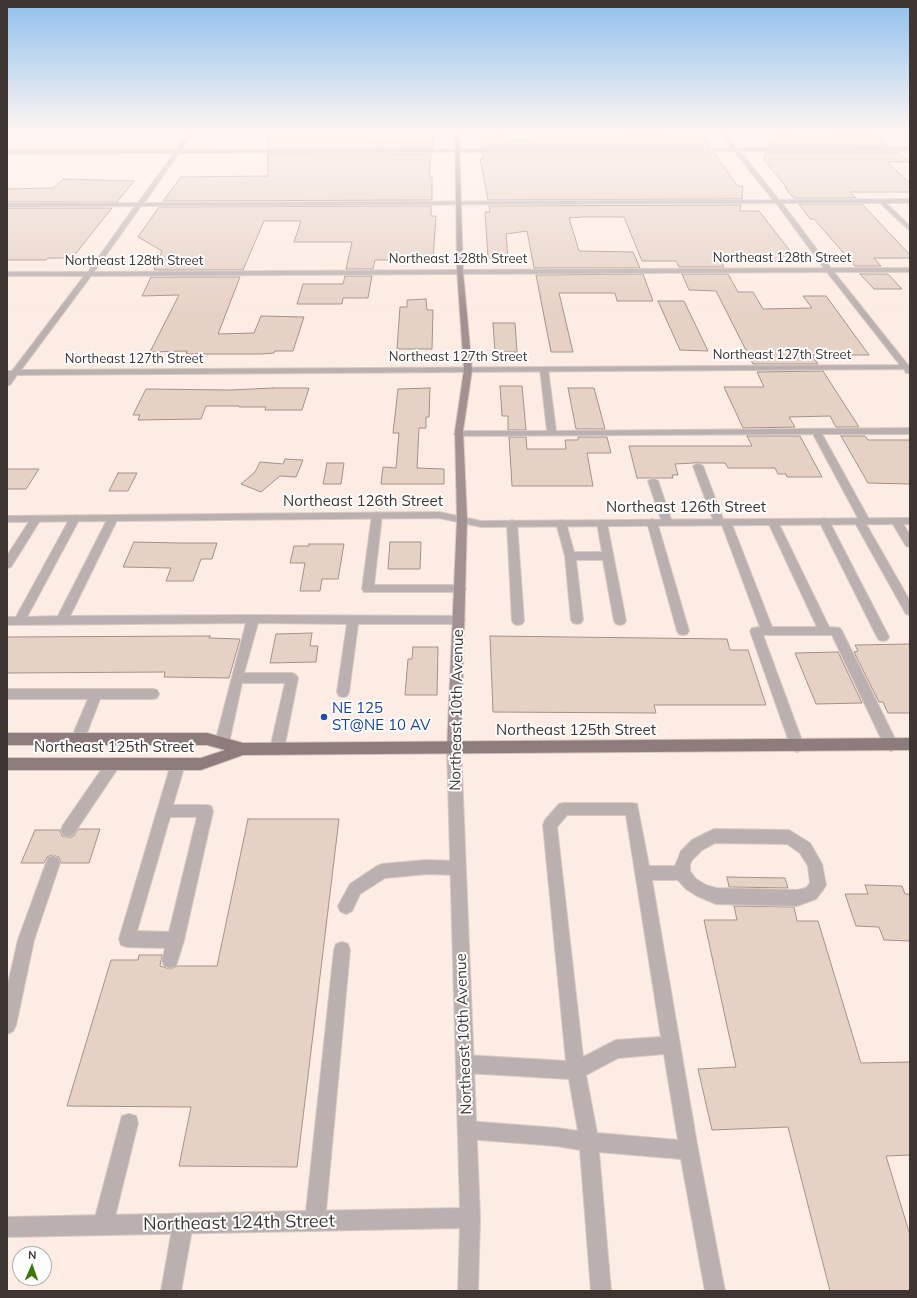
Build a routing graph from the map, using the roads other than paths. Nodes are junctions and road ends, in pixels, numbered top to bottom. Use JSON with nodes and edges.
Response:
{"nodes":[{"id":1,"x":149,"y":191,"type":"edge"},
{"id":2,"x":459,"y":191,"type":"edge"},
{"id":3,"x":769,"y":191,"type":"edge"},
{"id":4,"x":881,"y":201,"type":"junction"},
{"id":5,"x":910,"y":201,"type":"edge"},
{"id":6,"x":459,"y":202,"type":"junction"},
{"id":7,"x":778,"y":202,"type":"junction"},
{"id":8,"x":7,"y":204,"type":"edge"},
{"id":9,"x":140,"y":204,"type":"junction"},
{"id":10,"x":910,"y":229,"type":"edge"},
{"id":11,"x":829,"y":270,"type":"junction"},
{"id":12,"x":910,"y":270,"type":"edge"},
{"id":13,"x":460,"y":271,"type":"junction"},
{"id":14,"x":90,"y":273,"type":"junction"},
{"id":15,"x":7,"y":274,"type":"edge"},
{"id":16,"x":909,"y":368,"type":"edge"},
{"id":17,"x":544,"y":369,"type":"junction"},
{"id":18,"x":468,"y":370,"type":"junction"},
{"id":19,"x":11,"y":373,"type":"edge"},
{"id":20,"x":7,"y":383,"type":"edge"},
{"id":21,"x":910,"y":431,"type":"edge"},
{"id":22,"x":816,"y":432,"type":"junction"},
{"id":23,"x":552,"y":433,"type":"junction"},
{"id":24,"x":459,"y":434,"type":"junction"},
{"id":25,"x":698,"y":466,"type":"dead end"},
{"id":26,"x":653,"y":481,"type":"dead end"},
{"id":27,"x":377,"y":515,"type":"junction"},
{"id":28,"x":75,"y":518,"type":"junction"},
{"id":29,"x":113,"y":518,"type":"junction"},
{"id":30,"x":7,"y":519,"type":"edge"},
{"id":31,"x":36,"y":519,"type":"junction"},
{"id":32,"x":462,"y":519,"type":"junction"},
{"id":33,"x":824,"y":521,"type":"junction"},
{"id":34,"x":862,"y":521,"type":"junction"},
{"id":35,"x":896,"y":521,"type":"junction"},
{"id":36,"x":910,"y":521,"type":"edge"},
{"id":37,"x":652,"y":522,"type":"junction"},
{"id":38,"x":667,"y":522,"type":"junction"},
{"id":39,"x":722,"y":522,"type":"junction"},
{"id":40,"x":774,"y":522,"type":"junction"},
{"id":41,"x":512,"y":523,"type":"junction"},
{"id":42,"x":562,"y":523,"type":"junction"},
{"id":43,"x":602,"y":523,"type":"junction"},
{"id":44,"x":910,"y":543,"type":"edge"},
{"id":45,"x":570,"y":556,"type":"junction"},
{"id":46,"x":608,"y":556,"type":"junction"},
{"id":47,"x":7,"y":564,"type":"edge"},
{"id":48,"x":460,"y":589,"type":"junction"},
{"id":49,"x":910,"y":611,"type":"edge"},
{"id":50,"x":253,"y":619,"type":"junction"},
{"id":51,"x":353,"y":619,"type":"junction"},
{"id":52,"x":62,"y":620,"type":"junction"},
{"id":53,"x":459,"y":620,"type":"junction"},
{"id":54,"x":577,"y":620,"type":"dead end"},
{"id":55,"x":7,"y":621,"type":"edge"},
{"id":56,"x":19,"y":621,"type":"junction"},
{"id":57,"x":518,"y":621,"type":"dead end"},
{"id":58,"x":620,"y":621,"type":"dead end"},
{"id":59,"x":683,"y":631,"type":"dead end"},
{"id":60,"x":762,"y":631,"type":"junction"},
{"id":61,"x":824,"y":631,"type":"junction"},
{"id":62,"x":883,"y":637,"type":"dead end"},
{"id":63,"x":237,"y":678,"type":"junction"},
{"id":64,"x":343,"y":692,"type":"dead end"},
{"id":65,"x":7,"y":694,"type":"edge"},
{"id":66,"x":96,"y":694,"type":"junction"},
{"id":67,"x":153,"y":694,"type":"dead end"},
{"id":68,"x":7,"y":739,"type":"edge"},
{"id":69,"x":78,"y":739,"type":"junction"},
{"id":70,"x":222,"y":743,"type":"junction"},
{"id":71,"x":910,"y":744,"type":"edge"},
{"id":72,"x":891,"y":745,"type":"junction"},
{"id":73,"x":798,"y":746,"type":"junction"},
{"id":74,"x":454,"y":748,"type":"junction"},
{"id":75,"x":242,"y":749,"type":"junction"},
{"id":76,"x":277,"y":749,"type":"junction"},
{"id":77,"x":7,"y":764,"type":"edge"},
{"id":78,"x":113,"y":764,"type":"junction"},
{"id":79,"x":178,"y":764,"type":"junction"},
{"id":80,"x":164,"y":811,"type":"junction"},
{"id":81,"x":68,"y":830,"type":"dead end"},
{"id":82,"x":53,"y":864,"type":"dead end"},
{"id":83,"x":458,"y":868,"type":"junction"},
{"id":84,"x":643,"y":873,"type":"junction"},
{"id":85,"x":682,"y":873,"type":"junction"},
{"id":86,"x":346,"y":906,"type":"dead end"},
{"id":87,"x":176,"y":940,"type":"junction"},
{"id":88,"x":342,"y":950,"type":"dead end"},
{"id":89,"x":170,"y":960,"type":"dead end"},
{"id":90,"x":7,"y":1025,"type":"edge"},
{"id":91,"x":672,"y":1045,"type":"junction"},
{"id":92,"x":465,"y":1064,"type":"junction"},
{"id":93,"x":576,"y":1071,"type":"junction"},
{"id":94,"x":129,"y":1123,"type":"dead end"},
{"id":95,"x":467,"y":1130,"type":"junction"},
{"id":96,"x":589,"y":1142,"type":"junction"},
{"id":97,"x":689,"y":1150,"type":"junction"},
{"id":98,"x":470,"y":1218,"type":"junction"},
{"id":99,"x":315,"y":1221,"type":"junction"},
{"id":100,"x":183,"y":1224,"type":"junction"},
{"id":101,"x":103,"y":1225,"type":"junction"},
{"id":102,"x":7,"y":1227,"type":"edge"},
{"id":103,"x":171,"y":1291,"type":"edge"},
{"id":104,"x":468,"y":1291,"type":"edge"},
{"id":105,"x":600,"y":1291,"type":"edge"},
{"id":106,"x":715,"y":1291,"type":"edge"}],
"edges":[{"from":1,"to":9,"type":"street"},
{"from":2,"to":6,"type":"street","name":"Northeast 10th Avenue"},
{"from":3,"to":7,"type":"street"},
{"from":4,"to":5,"type":"street"},
{"from":4,"to":7,"type":"street"},
{"from":4,"to":10,"type":"street"},
{"from":6,"to":7,"type":"street"},
{"from":6,"to":9,"type":"street"},
{"from":6,"to":13,"type":"street","name":"Northeast 10th Avenue"},
{"from":7,"to":11,"type":"street"},
{"from":8,"to":9,"type":"street"},
{"from":9,"to":14,"type":"street"},
{"from":11,"to":12,"type":"street","name":"Northeast 128th Street"},
{"from":11,"to":13,"type":"street","name":"Northeast 128th Street"},
{"from":11,"to":16,"type":"street"},
{"from":13,"to":14,"type":"street","name":"Northeast 128th Street"},
{"from":13,"to":18,"type":"street","name":"Northeast 10th Avenue"},
{"from":14,"to":15,"type":"street","name":"Northeast 128th Street"},
{"from":14,"to":19,"type":"street"},
{"from":16,"to":17,"type":"street","name":"Northeast 127th Street"},
{"from":17,"to":18,"type":"street","name":"Northeast 127th Street"},
{"from":17,"to":23,"type":"street"},
{"from":18,"to":19,"type":"street","name":"Northeast 127th Street"},
{"from":18,"to":24,"type":"street","name":"Northeast 10th Avenue"},
{"from":19,"to":20,"type":"street"},
{"from":21,"to":22,"type":"street"},
{"from":22,"to":23,"type":"street"},
{"from":22,"to":34,"type":"street"},
{"from":23,"to":24,"type":"street"},
{"from":24,"to":32,"type":"street","name":"Northeast 10th Avenue"},
{"from":25,"to":39,"type":"street"},
{"from":26,"to":38,"type":"street"},
{"from":27,"to":29,"type":"street","name":"Northeast 126th Street"},
{"from":27,"to":32,"type":"street","name":"Northeast 126th Street"},
{"from":27,"to":48,"type":"street"},
{"from":28,"to":29,"type":"street","name":"Northeast 126th Street"},
{"from":28,"to":31,"type":"street","name":"Northeast 126th Street"},
{"from":28,"to":56,"type":"street"},
{"from":29,"to":52,"type":"street"},
{"from":30,"to":31,"type":"street","name":"Northeast 126th Street"},
{"from":31,"to":47,"type":"street"},
{"from":32,"to":41,"type":"street","name":"Northeast 126th Street"},
{"from":32,"to":48,"type":"street","name":"Northeast 10th Avenue"},
{"from":33,"to":34,"type":"street","name":"Northeast 126th Street"},
{"from":33,"to":40,"type":"street","name":"Northeast 126th Street"},
{"from":33,"to":62,"type":"street"},
{"from":34,"to":35,"type":"street","name":"Northeast 126th Street"},
{"from":34,"to":49,"type":"street"},
{"from":35,"to":36,"type":"street","name":"Northeast 126th Street"},
{"from":35,"to":44,"type":"street"},
{"from":37,"to":38,"type":"street","name":"Northeast 126th Street"},
{"from":37,"to":43,"type":"street","name":"Northeast 126th Street"},
{"from":37,"to":59,"type":"street"},
{"from":38,"to":39,"type":"street","name":"Northeast 126th Street"},
{"from":39,"to":40,"type":"street","name":"Northeast 126th Street"},
{"from":39,"to":60,"type":"street"},
{"from":40,"to":61,"type":"street"},
{"from":41,"to":42,"type":"street","name":"Northeast 126th Street"},
{"from":41,"to":57,"type":"street"},
{"from":42,"to":43,"type":"street","name":"Northeast 126th Street"},
{"from":42,"to":45,"type":"street"},
{"from":43,"to":46,"type":"street"},
{"from":45,"to":46,"type":"street"},
{"from":45,"to":54,"type":"street"},
{"from":46,"to":58,"type":"street"},
{"from":48,"to":53,"type":"street","name":"Northeast 10th Avenue"},
{"from":50,"to":51,"type":"street"},
{"from":50,"to":52,"type":"street"},
{"from":50,"to":63,"type":"street"},
{"from":51,"to":53,"type":"street"},
{"from":51,"to":64,"type":"street"},
{"from":52,"to":56,"type":"street"},
{"from":53,"to":74,"type":"street","name":"Northeast 10th Avenue"},
{"from":55,"to":56,"type":"street"},
{"from":60,"to":61,"type":"street"},
{"from":60,"to":73,"type":"street"},
{"from":61,"to":72,"type":"street"},
{"from":63,"to":70,"type":"street"},
{"from":63,"to":76,"type":"street"},
{"from":65,"to":66,"type":"street"},
{"from":66,"to":67,"type":"street"},
{"from":66,"to":69,"type":"street"},
{"from":68,"to":69,"type":"main road","name":"Northeast 125th Street"},
{"from":69,"to":70,"type":"main road","name":"Northeast 125th Street"},
{"from":70,"to":75,"type":"main road","name":"Northeast 125th Street"},
{"from":71,"to":72,"type":"main road","name":"Northeast 125th Street"},
{"from":72,"to":73,"type":"main road","name":"Northeast 125th Street"},
{"from":73,"to":74,"type":"main road","name":"Northeast 125th Street"},
{"from":74,"to":76,"type":"main road","name":"Northeast 125th Street"},
{"from":74,"to":83,"type":"street","name":"Northeast 10th Avenue"},
{"from":75,"to":76,"type":"main road","name":"Northeast 125th Street"},
{"from":75,"to":79,"type":"main road","name":"Northeast 125th Street"},
{"from":77,"to":78,"type":"main road","name":"Northeast 125th Street"},
{"from":78,"to":79,"type":"main road","name":"Northeast 125th Street"},
{"from":78,"to":81,"type":"street"},
{"from":79,"to":80,"type":"street"},
{"from":80,"to":87,"type":"street"},
{"from":80,"to":87,"type":"street"},
{"from":82,"to":90,"type":"street"},
{"from":83,"to":86,"type":"street"},
{"from":83,"to":92,"type":"street","name":"Northeast 10th Avenue"},
{"from":84,"to":85,"type":"street"},
{"from":84,"to":91,"type":"street"},
{"from":84,"to":93,"type":"street"},
{"from":85,"to":85,"type":"street"},
{"from":87,"to":89,"type":"street"},
{"from":88,"to":99,"type":"street"},
{"from":91,"to":93,"type":"street"},
{"from":91,"to":97,"type":"street"},
{"from":92,"to":93,"type":"street"},
{"from":92,"to":95,"type":"street","name":"Northeast 10th Avenue"},
{"from":93,"to":96,"type":"street"},
{"from":94,"to":101,"type":"street"},
{"from":95,"to":96,"type":"street"},
{"from":95,"to":98,"type":"street","name":"Northeast 10th Avenue"},
{"from":96,"to":97,"type":"street"},
{"from":96,"to":105,"type":"street"},
{"from":97,"to":106,"type":"street"},
{"from":98,"to":99,"type":"street","name":"Northeast 124th Street"},
{"from":98,"to":104,"type":"street","name":"Northeast 10th Avenue"},
{"from":99,"to":100,"type":"street","name":"Northeast 124th Street"},
{"from":100,"to":101,"type":"street","name":"Northeast 124th Street"},
{"from":100,"to":103,"type":"street"},
{"from":101,"to":102,"type":"street","name":"Northeast 124th Street"}]}
